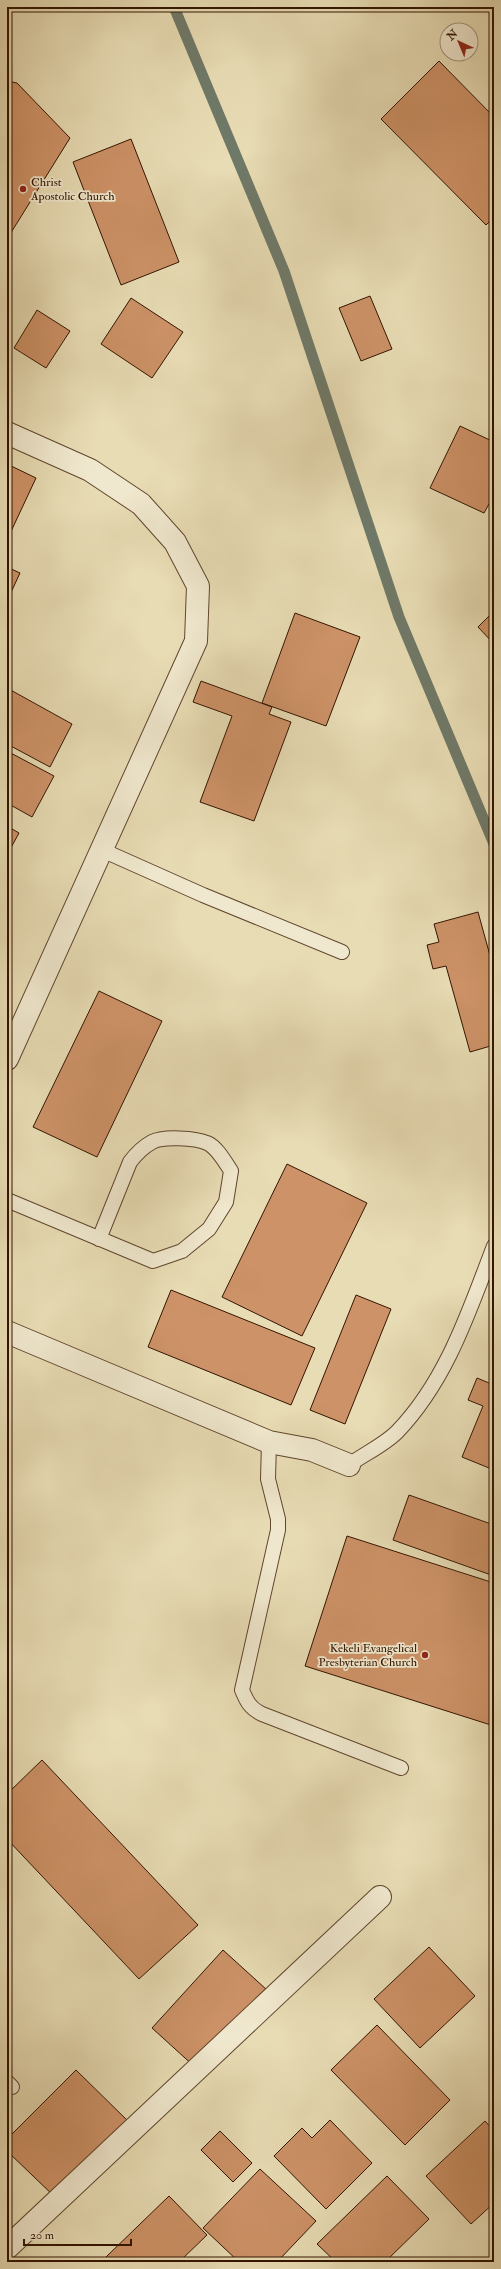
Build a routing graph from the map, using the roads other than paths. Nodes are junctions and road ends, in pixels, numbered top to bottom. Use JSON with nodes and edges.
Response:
{"nodes":[{"id":1,"x":7,"y":433,"type":"edge"},
{"id":2,"x":102,"y":850,"type":"junction"},
{"id":3,"x":342,"y":952,"type":"dead end"},
{"id":4,"x":7,"y":1059,"type":"edge"},
{"id":5,"x":7,"y":1200,"type":"edge"},
{"id":6,"x":99,"y":1238,"type":"junction"},
{"id":7,"x":494,"y":1246,"type":"edge"},
{"id":8,"x":7,"y":1332,"type":"edge"},
{"id":9,"x":270,"y":1442,"type":"junction"},
{"id":10,"x":349,"y":1465,"type":"joint"},
{"id":11,"x":401,"y":1768,"type":"dead end"},
{"id":12,"x":380,"y":1897,"type":"dead end"},
{"id":13,"x":7,"y":2248,"type":"edge"}],
"edges":[{"from":1,"to":2,"type":"street"},
{"from":2,"to":3,"type":"lane"},
{"from":2,"to":4,"type":"street"},
{"from":5,"to":6,"type":"lane"},
{"from":6,"to":6,"type":"lane"},
{"from":7,"to":10,"type":"lane"},
{"from":8,"to":9,"type":"street"},
{"from":9,"to":10,"type":"street"},
{"from":9,"to":11,"type":"lane"},
{"from":12,"to":13,"type":"street"}]}
